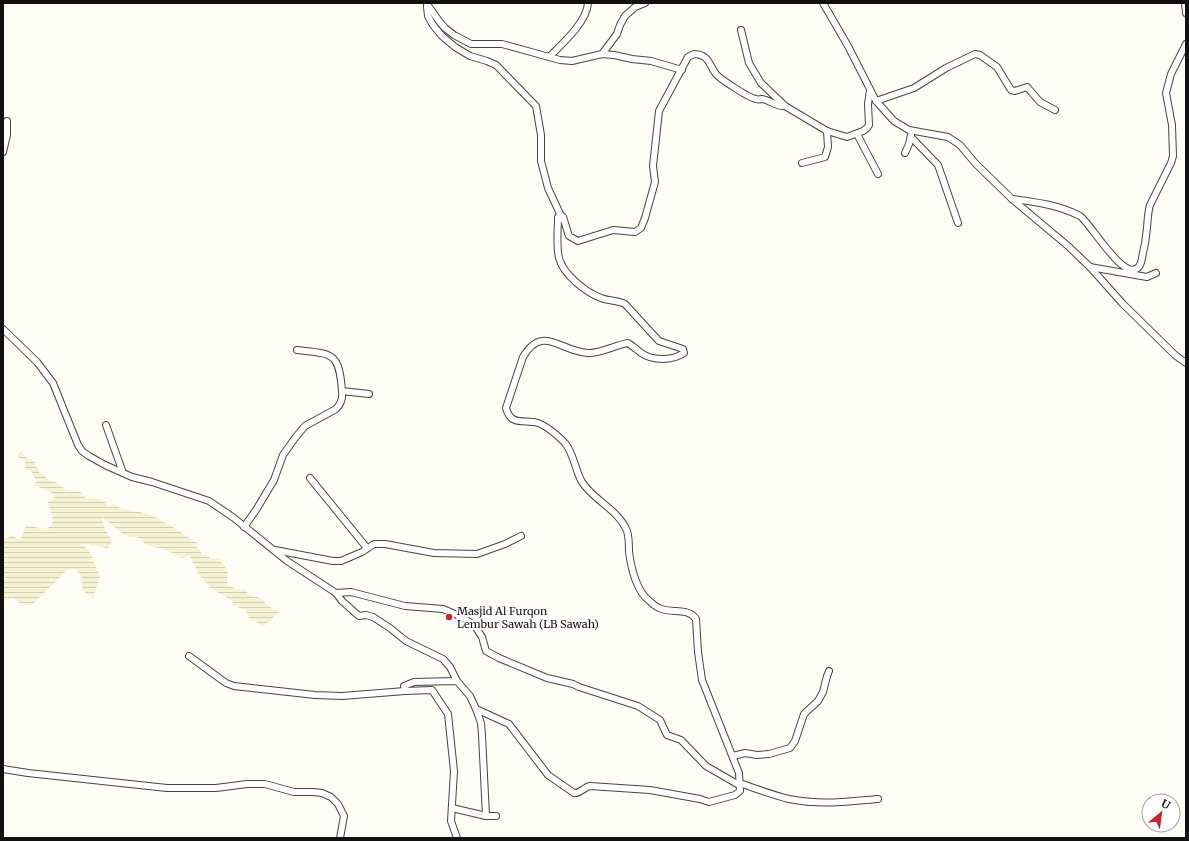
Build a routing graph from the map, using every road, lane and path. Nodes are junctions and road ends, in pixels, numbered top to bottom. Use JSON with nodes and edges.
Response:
{"nodes":[{"id":1,"x":588,"y":3,"type":"edge"},
{"id":2,"x":645,"y":3,"type":"edge"},
{"id":3,"x":823,"y":3,"type":"edge"},
{"id":4,"x":1185,"y":3,"type":"edge"},
{"id":5,"x":427,"y":4,"type":"edge"},
{"id":6,"x":1186,"y":13,"type":"edge"},
{"id":7,"x":741,"y":30,"type":"dead end"},
{"id":8,"x":1186,"y":44,"type":"edge"},
{"id":9,"x":602,"y":54,"type":"junction"},
{"id":10,"x":550,"y":57,"type":"junction"},
{"id":11,"x":682,"y":70,"type":"junction"},
{"id":12,"x":870,"y":89,"type":"junction"},
{"id":13,"x":876,"y":101,"type":"junction"},
{"id":14,"x":786,"y":106,"type":"junction"},
{"id":15,"x":1055,"y":110,"type":"dead end"},
{"id":16,"x":7,"y":121,"type":"dead end"},
{"id":17,"x":909,"y":130,"type":"junction"},
{"id":18,"x":827,"y":131,"type":"junction"},
{"id":19,"x":857,"y":134,"type":"junction"},
{"id":20,"x":911,"y":137,"type":"junction"},
{"id":21,"x":3,"y":152,"type":"edge"},
{"id":22,"x":905,"y":153,"type":"dead end"},
{"id":23,"x":802,"y":164,"type":"dead end"},
{"id":24,"x":878,"y":174,"type":"dead end"},
{"id":25,"x":1012,"y":199,"type":"junction"},
{"id":26,"x":561,"y":216,"type":"junction"},
{"id":27,"x":958,"y":223,"type":"dead end"},
{"id":28,"x":1090,"y":267,"type":"junction"},
{"id":29,"x":1156,"y":273,"type":"dead end"},
{"id":30,"x":3,"y":329,"type":"edge"},
{"id":31,"x":297,"y":350,"type":"dead end"},
{"id":32,"x":1186,"y":363,"type":"edge"},
{"id":33,"x":342,"y":391,"type":"junction"},
{"id":34,"x":369,"y":394,"type":"dead end"},
{"id":35,"x":106,"y":425,"type":"dead end"},
{"id":36,"x":122,"y":473,"type":"junction"},
{"id":37,"x":310,"y":478,"type":"dead end"},
{"id":38,"x":244,"y":527,"type":"junction"},
{"id":39,"x":521,"y":536,"type":"dead end"},
{"id":40,"x":366,"y":548,"type":"junction"},
{"id":41,"x":274,"y":549,"type":"junction"},
{"id":42,"x":336,"y":593,"type":"junction"},
{"id":43,"x":189,"y":656,"type":"dead end"},
{"id":44,"x":829,"y":671,"type":"dead end"},
{"id":45,"x":457,"y":681,"type":"junction"},
{"id":46,"x":405,"y":691,"type":"junction"},
{"id":47,"x":476,"y":709,"type":"junction"},
{"id":48,"x":733,"y":756,"type":"junction"},
{"id":49,"x":3,"y":769,"type":"edge"},
{"id":50,"x":739,"y":784,"type":"junction"},
{"id":51,"x":878,"y":799,"type":"dead end"},
{"id":52,"x":452,"y":808,"type":"junction"},
{"id":53,"x":486,"y":816,"type":"junction"},
{"id":54,"x":496,"y":816,"type":"dead end"},
{"id":55,"x":340,"y":838,"type":"edge"},
{"id":56,"x":456,"y":838,"type":"edge"}],
"edges":[{"from":1,"to":10,"type":"street"},
{"from":2,"to":9,"type":"street"},
{"from":3,"to":12,"type":"street"},
{"from":4,"to":6,"type":"street"},
{"from":5,"to":10,"type":"street"},
{"from":5,"to":26,"type":"street"},
{"from":7,"to":14,"type":"street"},
{"from":8,"to":25,"type":"street"},
{"from":9,"to":10,"type":"street"},
{"from":9,"to":11,"type":"street"},
{"from":11,"to":14,"type":"street"},
{"from":11,"to":26,"type":"street"},
{"from":12,"to":13,"type":"street"},
{"from":12,"to":19,"type":"street"},
{"from":13,"to":15,"type":"street"},
{"from":13,"to":17,"type":"street"},
{"from":14,"to":18,"type":"street"},
{"from":16,"to":21,"type":"street"},
{"from":17,"to":20,"type":"street"},
{"from":17,"to":25,"type":"street"},
{"from":18,"to":19,"type":"street"},
{"from":18,"to":23,"type":"street"},
{"from":19,"to":24,"type":"street"},
{"from":20,"to":22,"type":"street"},
{"from":20,"to":27,"type":"street"},
{"from":25,"to":28,"type":"street"},
{"from":26,"to":48,"type":"street"},
{"from":28,"to":29,"type":"street"},
{"from":28,"to":32,"type":"street"},
{"from":30,"to":36,"type":"street"},
{"from":31,"to":33,"type":"street"},
{"from":33,"to":34,"type":"street"},
{"from":33,"to":38,"type":"street"},
{"from":35,"to":36,"type":"street"},
{"from":36,"to":38,"type":"street"},
{"from":37,"to":40,"type":"street"},
{"from":38,"to":41,"type":"street"},
{"from":39,"to":40,"type":"street"},
{"from":40,"to":41,"type":"street"},
{"from":41,"to":42,"type":"street"},
{"from":42,"to":45,"type":"street"},
{"from":42,"to":50,"type":"street"},
{"from":43,"to":46,"type":"street"},
{"from":44,"to":48,"type":"street"},
{"from":45,"to":46,"type":"street"},
{"from":45,"to":47,"type":"street"},
{"from":46,"to":52,"type":"street"},
{"from":47,"to":50,"type":"street"},
{"from":47,"to":53,"type":"street"},
{"from":48,"to":50,"type":"street"},
{"from":49,"to":55,"type":"street"},
{"from":50,"to":51,"type":"street"},
{"from":52,"to":53,"type":"street"},
{"from":52,"to":56,"type":"street"},
{"from":53,"to":54,"type":"street"}]}
